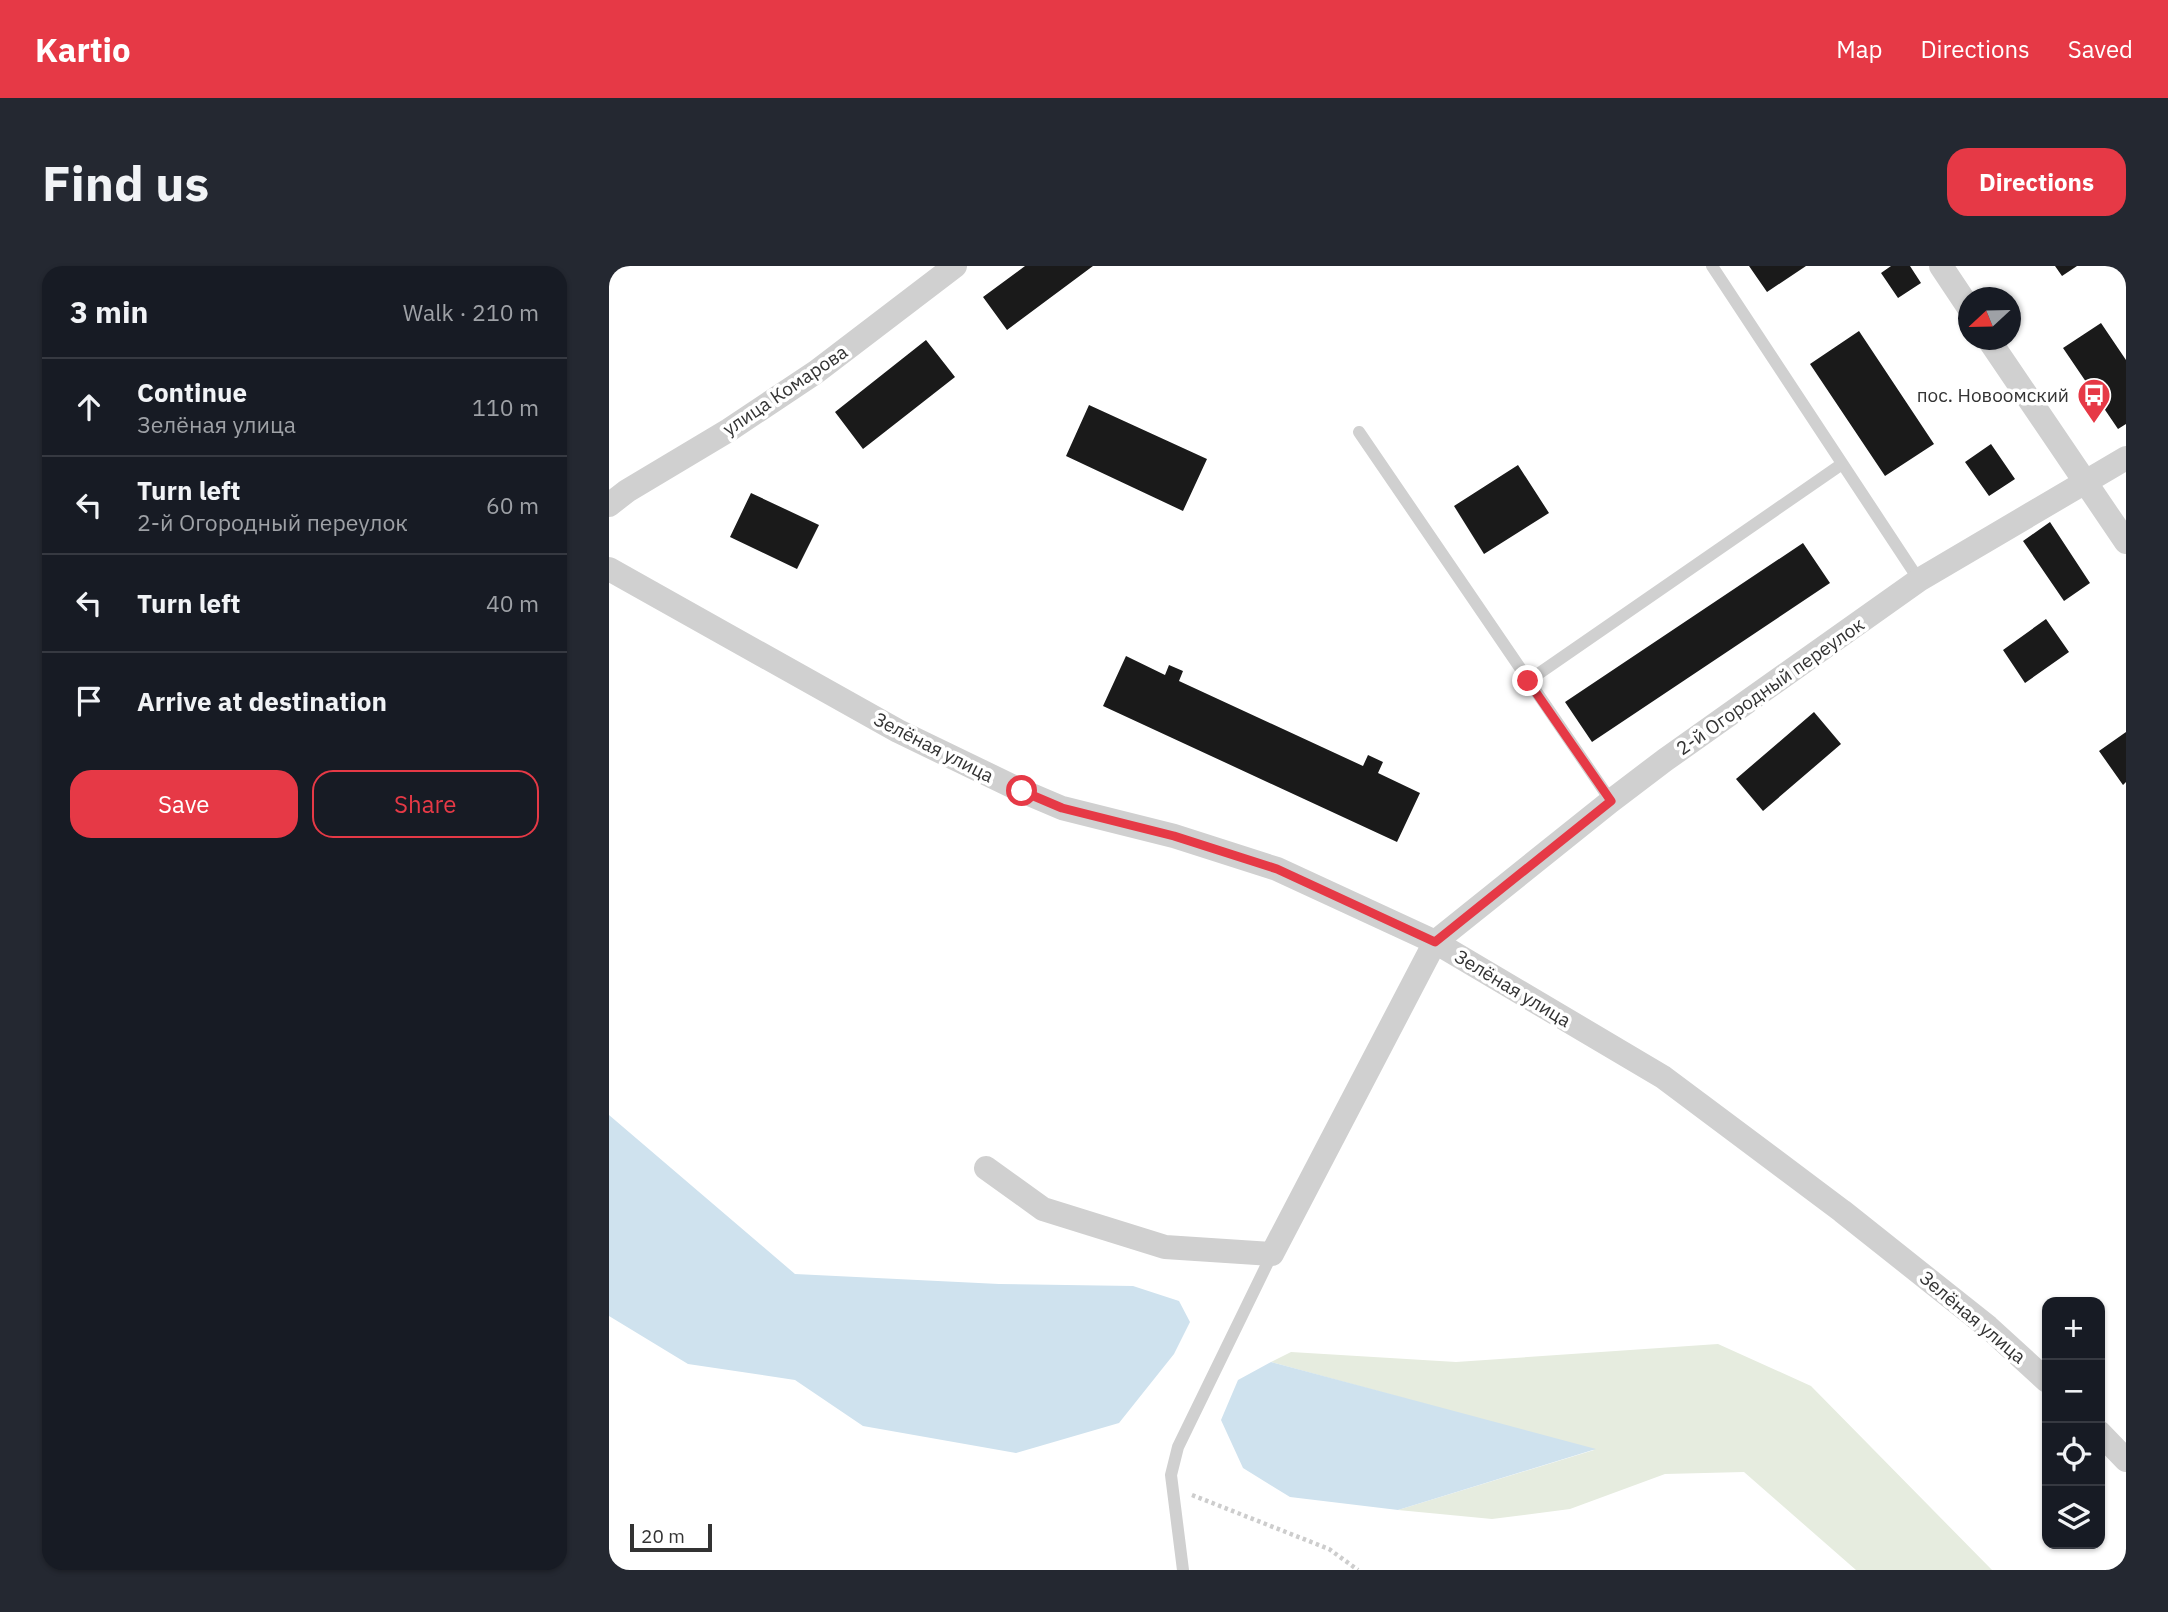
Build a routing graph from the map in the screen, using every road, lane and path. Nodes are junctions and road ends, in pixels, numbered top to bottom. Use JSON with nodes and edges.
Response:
{"nodes":[{"id":1,"x":955,"y":266,"type":"edge"},
{"id":2,"x":1712,"y":266,"type":"edge"},
{"id":3,"x":1941,"y":266,"type":"edge"},
{"id":4,"x":1958,"y":292,"type":"edge"},
{"id":5,"x":1996,"y":350,"type":"edge"},
{"id":6,"x":1359,"y":432,"type":"dead end"},
{"id":7,"x":2126,"y":458,"type":"edge"},
{"id":8,"x":1842,"y":464,"type":"junction"},
{"id":9,"x":2084,"y":482,"type":"junction"},
{"id":10,"x":609,"y":505,"type":"edge"},
{"id":11,"x":2126,"y":542,"type":"edge"},
{"id":12,"x":609,"y":569,"type":"edge"},
{"id":13,"x":1919,"y":580,"type":"junction"},
{"id":14,"x":1528,"y":681,"type":"junction"},
{"id":15,"x":1611,"y":801,"type":"junction"},
{"id":16,"x":1435,"y":942,"type":"junction"},
{"id":17,"x":986,"y":1168,"type":"dead end"},
{"id":18,"x":1272,"y":1254,"type":"junction"},
{"id":19,"x":2042,"y":1376,"type":"edge"},
{"id":20,"x":2105,"y":1438,"type":"edge"},
{"id":21,"x":2126,"y":1460,"type":"edge"},
{"id":22,"x":1171,"y":1475,"type":"junction"},
{"id":23,"x":1183,"y":1570,"type":"edge"},
{"id":24,"x":1358,"y":1570,"type":"edge"}],
"edges":[{"from":1,"to":10,"type":"street","name":"улица Комарова"},
{"from":2,"to":8,"type":"lane"},
{"from":3,"to":4,"type":"street"},
{"from":5,"to":9,"type":"street"},
{"from":6,"to":14,"type":"lane"},
{"from":7,"to":9,"type":"street","name":"2-й Огородный переулок"},
{"from":8,"to":13,"type":"lane"},
{"from":8,"to":14,"type":"lane"},
{"from":9,"to":11,"type":"street"},
{"from":9,"to":13,"type":"street","name":"2-й Огородный переулок"},
{"from":12,"to":16,"type":"street","name":"Зелёная улица"},
{"from":13,"to":15,"type":"street","name":"2-й Огородный переулок"},
{"from":14,"to":15,"type":"lane"},
{"from":15,"to":16,"type":"street","name":"2-й Огородный переулок"},
{"from":16,"to":18,"type":"street"},
{"from":16,"to":19,"type":"street","name":"Зелёная улица"},
{"from":17,"to":18,"type":"street"},
{"from":18,"to":22,"type":"lane"},
{"from":20,"to":21,"type":"street"},
{"from":22,"to":23,"type":"lane"},
{"from":22,"to":24,"type":"path"}]}
